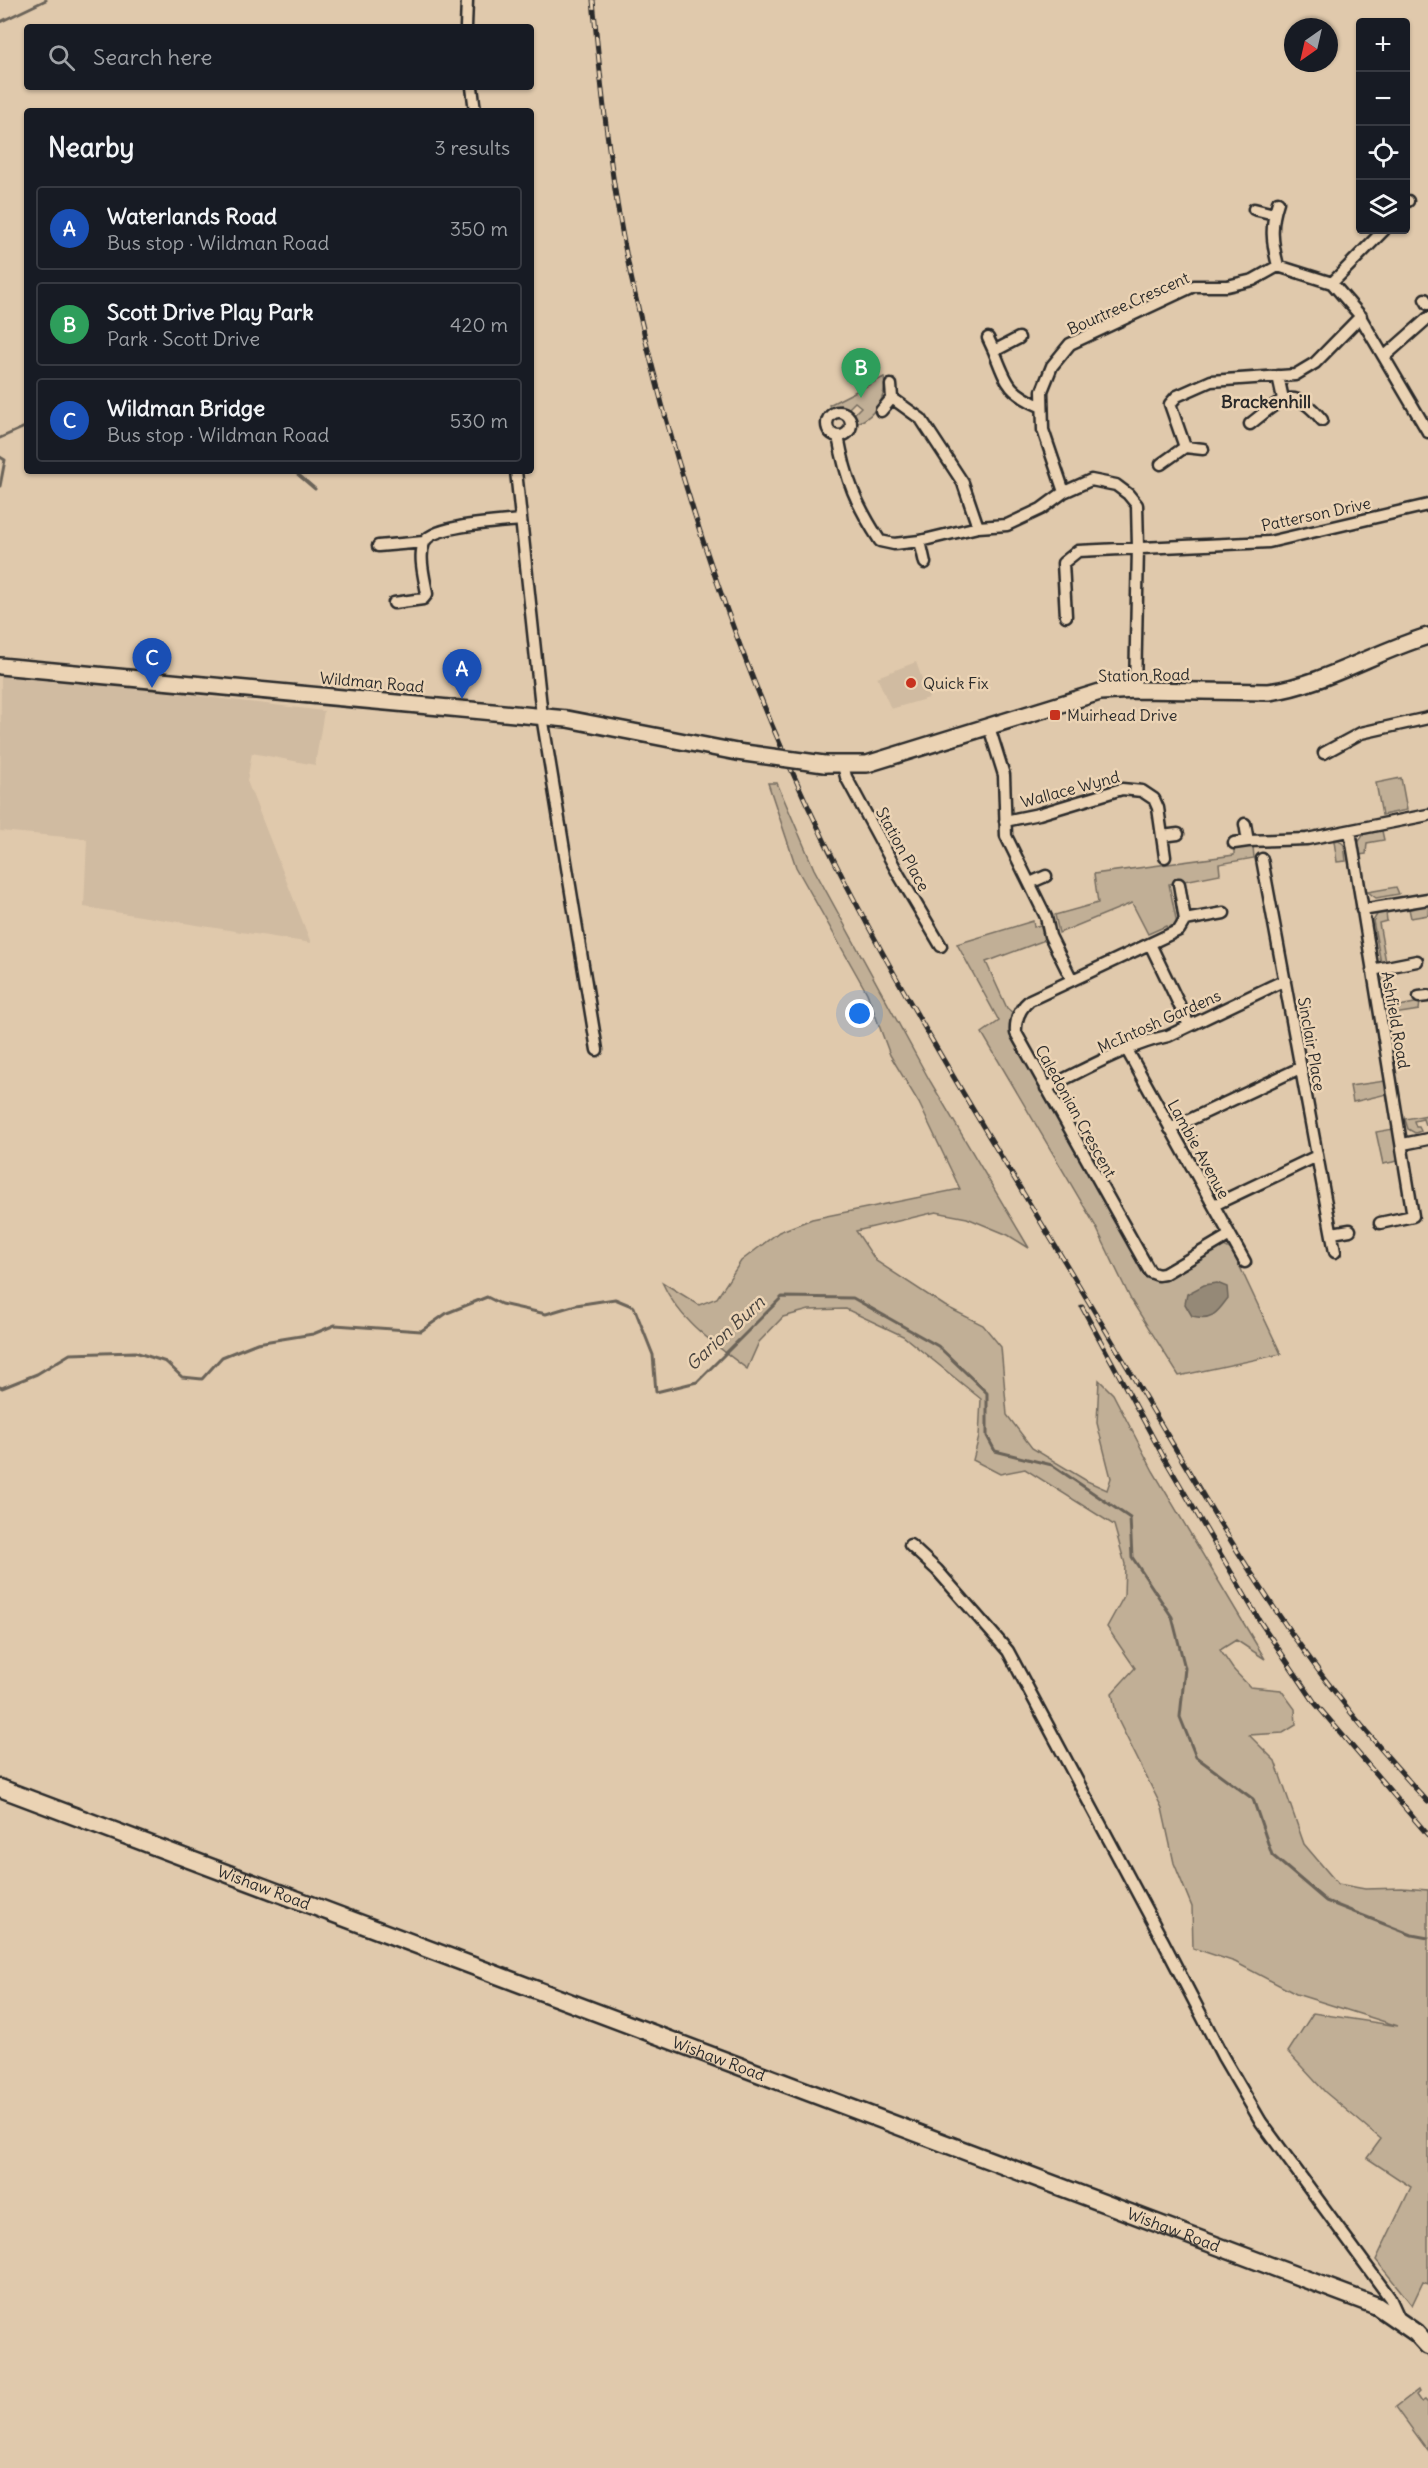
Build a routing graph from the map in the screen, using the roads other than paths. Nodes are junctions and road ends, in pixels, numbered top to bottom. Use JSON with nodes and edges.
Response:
{"nodes":[{"id":1,"x":467,"y":0,"type":"edge"},
{"id":2,"x":466,"y":24,"type":"edge"},
{"id":3,"x":472,"y":90,"type":"edge"},
{"id":4,"x":475,"y":108,"type":"edge"},
{"id":5,"x":1278,"y":202,"type":"dead end"},
{"id":6,"x":1254,"y":209,"type":"dead end"},
{"id":7,"x":1274,"y":214,"type":"junction"},
{"id":8,"x":1380,"y":234,"type":"edge"},
{"id":9,"x":1278,"y":266,"type":"junction"},
{"id":10,"x":1332,"y":283,"type":"junction"},
{"id":11,"x":1360,"y":316,"type":"junction"},
{"id":12,"x":1428,"y":318,"type":"edge"},
{"id":13,"x":988,"y":338,"type":"dead end"},
{"id":14,"x":1019,"y":338,"type":"dead end"},
{"id":15,"x":994,"y":351,"type":"junction"},
{"id":16,"x":1385,"y":356,"type":"junction"},
{"id":17,"x":1278,"y":376,"type":"junction"},
{"id":18,"x":891,"y":385,"type":"dead end"},
{"id":19,"x":892,"y":398,"type":"junction"},
{"id":20,"x":1282,"y":399,"type":"junction"},
{"id":21,"x":1042,"y":407,"type":"junction"},
{"id":22,"x":881,"y":411,"type":"dead end"},
{"id":23,"x":1322,"y":420,"type":"dead end"},
{"id":24,"x":1250,"y":424,"type":"dead end"},
{"id":25,"x":1428,"y":432,"type":"edge"},
{"id":26,"x":838,"y":436,"type":"dead end"},
{"id":27,"x":1185,"y":447,"type":"junction"},
{"id":28,"x":1203,"y":449,"type":"dead end"},
{"id":29,"x":1161,"y":464,"type":"dead end"},
{"id":30,"x":516,"y":474,"type":"edge"},
{"id":31,"x":1064,"y":492,"type":"junction"},
{"id":32,"x":1428,"y":506,"type":"edge"},
{"id":33,"x":520,"y":520,"type":"junction"},
{"id":34,"x":978,"y":527,"type":"junction"},
{"id":35,"x":920,"y":541,"type":"junction"},
{"id":36,"x":424,"y":542,"type":"junction"},
{"id":37,"x":378,"y":546,"type":"dead end"},
{"id":38,"x":1138,"y":547,"type":"junction"},
{"id":39,"x":925,"y":563,"type":"dead end"},
{"id":40,"x":394,"y":603,"type":"dead end"},
{"id":41,"x":1066,"y":616,"type":"dead end"},
{"id":42,"x":1428,"y":636,"type":"edge"},
{"id":43,"x":0,"y":666,"type":"edge"},
{"id":44,"x":1135,"y":690,"type":"junction"},
{"id":45,"x":542,"y":716,"type":"junction"},
{"id":46,"x":1428,"y":718,"type":"edge"},
{"id":47,"x":989,"y":727,"type":"junction"},
{"id":48,"x":737,"y":752,"type":"joint"},
{"id":49,"x":1324,"y":753,"type":"dead end"},
{"id":50,"x":843,"y":765,"type":"junction"},
{"id":51,"x":1428,"y":815,"type":"edge"},
{"id":52,"x":1005,"y":821,"type":"junction"},
{"id":53,"x":1245,"y":824,"type":"dead end"},
{"id":54,"x":1350,"y":831,"type":"junction"},
{"id":55,"x":1178,"y":834,"type":"dead end"},
{"id":56,"x":1162,"y":836,"type":"junction"},
{"id":57,"x":1248,"y":841,"type":"junction"},
{"id":58,"x":1234,"y":843,"type":"dead end"},
{"id":59,"x":1165,"y":857,"type":"dead end"},
{"id":60,"x":1262,"y":859,"type":"dead end"},
{"id":61,"x":1046,"y":876,"type":"dead end"},
{"id":62,"x":1030,"y":884,"type":"junction"},
{"id":63,"x":1179,"y":884,"type":"dead end"},
{"id":64,"x":1428,"y":899,"type":"edge"},
{"id":65,"x":1362,"y":910,"type":"junction"},
{"id":66,"x":1224,"y":913,"type":"dead end"},
{"id":67,"x":1185,"y":920,"type":"junction"},
{"id":68,"x":1150,"y":944,"type":"junction"},
{"id":69,"x":941,"y":946,"type":"dead end"},
{"id":70,"x":1418,"y":961,"type":"dead end"},
{"id":71,"x":1372,"y":970,"type":"junction"},
{"id":72,"x":1072,"y":980,"type":"junction"},
{"id":73,"x":1285,"y":980,"type":"junction"},
{"id":74,"x":1189,"y":1025,"type":"junction"},
{"id":75,"x":597,"y":1050,"type":"dead end"},
{"id":76,"x":1127,"y":1050,"type":"junction"},
{"id":77,"x":1300,"y":1068,"type":"junction"},
{"id":78,"x":1046,"y":1088,"type":"junction"},
{"id":79,"x":1170,"y":1129,"type":"junction"},
{"id":80,"x":1428,"y":1139,"type":"edge"},
{"id":81,"x":1403,"y":1144,"type":"junction"},
{"id":82,"x":1317,"y":1156,"type":"junction"},
{"id":83,"x":1214,"y":1205,"type":"junction"},
{"id":84,"x":1380,"y":1223,"type":"dead end"},
{"id":85,"x":1350,"y":1230,"type":"dead end"},
{"id":86,"x":1332,"y":1233,"type":"junction"},
{"id":87,"x":1230,"y":1235,"type":"junction"},
{"id":88,"x":1335,"y":1252,"type":"dead end"},
{"id":89,"x":1245,"y":1262,"type":"dead end"},
{"id":90,"x":910,"y":1545,"type":"dead end"},
{"id":91,"x":0,"y":1788,"type":"edge"},
{"id":92,"x":1400,"y":2320,"type":"junction"},
{"id":93,"x":1428,"y":2346,"type":"edge"}],
"edges":[{"from":1,"to":2,"type":"street"},
{"from":3,"to":4,"type":"street"},
{"from":5,"to":7,"type":"street"},
{"from":6,"to":7,"type":"street"},
{"from":7,"to":9,"type":"street"},
{"from":8,"to":10,"type":"street"},
{"from":9,"to":10,"type":"street"},
{"from":9,"to":21,"type":"street","name":"Bourtree Crescent"},
{"from":10,"to":11,"type":"street"},
{"from":11,"to":16,"type":"street"},
{"from":11,"to":17,"type":"street"},
{"from":12,"to":16,"type":"street"},
{"from":13,"to":15,"type":"street"},
{"from":14,"to":15,"type":"street"},
{"from":15,"to":21,"type":"street"},
{"from":16,"to":25,"type":"street"},
{"from":17,"to":20,"type":"street"},
{"from":17,"to":27,"type":"street"},
{"from":18,"to":19,"type":"street"},
{"from":19,"to":22,"type":"street"},
{"from":19,"to":34,"type":"street"},
{"from":20,"to":23,"type":"street"},
{"from":20,"to":24,"type":"street"},
{"from":21,"to":31,"type":"street","name":"Bourtree Crescent"},
{"from":26,"to":35,"type":"street"},
{"from":27,"to":28,"type":"street"},
{"from":27,"to":29,"type":"street"},
{"from":30,"to":33,"type":"street"},
{"from":31,"to":34,"type":"street"},
{"from":31,"to":38,"type":"street"},
{"from":32,"to":38,"type":"street","name":"Patterson Drive"},
{"from":33,"to":36,"type":"street"},
{"from":33,"to":45,"type":"street"},
{"from":34,"to":35,"type":"street"},
{"from":35,"to":39,"type":"street"},
{"from":36,"to":37,"type":"street"},
{"from":36,"to":40,"type":"street"},
{"from":38,"to":41,"type":"street","name":"Patterson Drive"},
{"from":38,"to":44,"type":"street"},
{"from":42,"to":44,"type":"main road","name":"Station Road"},
{"from":43,"to":45,"type":"main road","name":"Wildman Road"},
{"from":44,"to":47,"type":"main road","name":"Station Road"},
{"from":45,"to":48,"type":"main road","name":"Wildman Road"},
{"from":45,"to":75,"type":"street"},
{"from":46,"to":49,"type":"street"},
{"from":47,"to":50,"type":"main road","name":"Station Road"},
{"from":47,"to":52,"type":"street"},
{"from":48,"to":50,"type":"main road","name":"Station Road","bridge":true},
{"from":50,"to":69,"type":"street","name":"Station Place"},
{"from":51,"to":54,"type":"street"},
{"from":52,"to":56,"type":"street","name":"Wallace Wynd"},
{"from":52,"to":62,"type":"street"},
{"from":53,"to":57,"type":"street"},
{"from":54,"to":57,"type":"street"},
{"from":54,"to":65,"type":"street","name":"Ashfield Road"},
{"from":55,"to":56,"type":"street"},
{"from":56,"to":59,"type":"street","name":"Wallace Wynd"},
{"from":57,"to":58,"type":"street"},
{"from":60,"to":73,"type":"street","name":"Sinclair Place"},
{"from":61,"to":62,"type":"street"},
{"from":62,"to":72,"type":"street"},
{"from":63,"to":67,"type":"street"},
{"from":64,"to":65,"type":"street"},
{"from":65,"to":71,"type":"street","name":"Ashfield Road"},
{"from":66,"to":67,"type":"street","name":"Caledonian Crescent"},
{"from":67,"to":68,"type":"street","name":"Caledonian Crescent"},
{"from":68,"to":72,"type":"street","name":"Caledonian Crescent"},
{"from":68,"to":74,"type":"street"},
{"from":70,"to":71,"type":"street"},
{"from":71,"to":81,"type":"street","name":"Ashfield Road"},
{"from":72,"to":78,"type":"street","name":"Caledonian Crescent"},
{"from":73,"to":74,"type":"street","name":"McIntosh Gardens"},
{"from":73,"to":77,"type":"street","name":"Sinclair Place"},
{"from":74,"to":76,"type":"street","name":"McIntosh Gardens"},
{"from":76,"to":78,"type":"street","name":"McIntosh Gardens"},
{"from":76,"to":79,"type":"street","name":"Lambie Avenue"},
{"from":77,"to":79,"type":"street"},
{"from":77,"to":82,"type":"street","name":"Sinclair Place"},
{"from":78,"to":87,"type":"street","name":"Caledonian Crescent"},
{"from":79,"to":83,"type":"street","name":"Lambie Avenue"},
{"from":80,"to":81,"type":"street"},
{"from":81,"to":84,"type":"street","name":"Ashfield Road"},
{"from":82,"to":83,"type":"street"},
{"from":82,"to":86,"type":"street","name":"Sinclair Place"},
{"from":83,"to":87,"type":"street","name":"Lambie Avenue"},
{"from":85,"to":86,"type":"street"},
{"from":86,"to":88,"type":"street","name":"Sinclair Place"},
{"from":87,"to":89,"type":"street","name":"Lambie Avenue"},
{"from":90,"to":92,"type":"street"},
{"from":91,"to":92,"type":"main road","name":"Wishaw Road"},
{"from":92,"to":93,"type":"main road","name":"Wishaw Road"}]}
